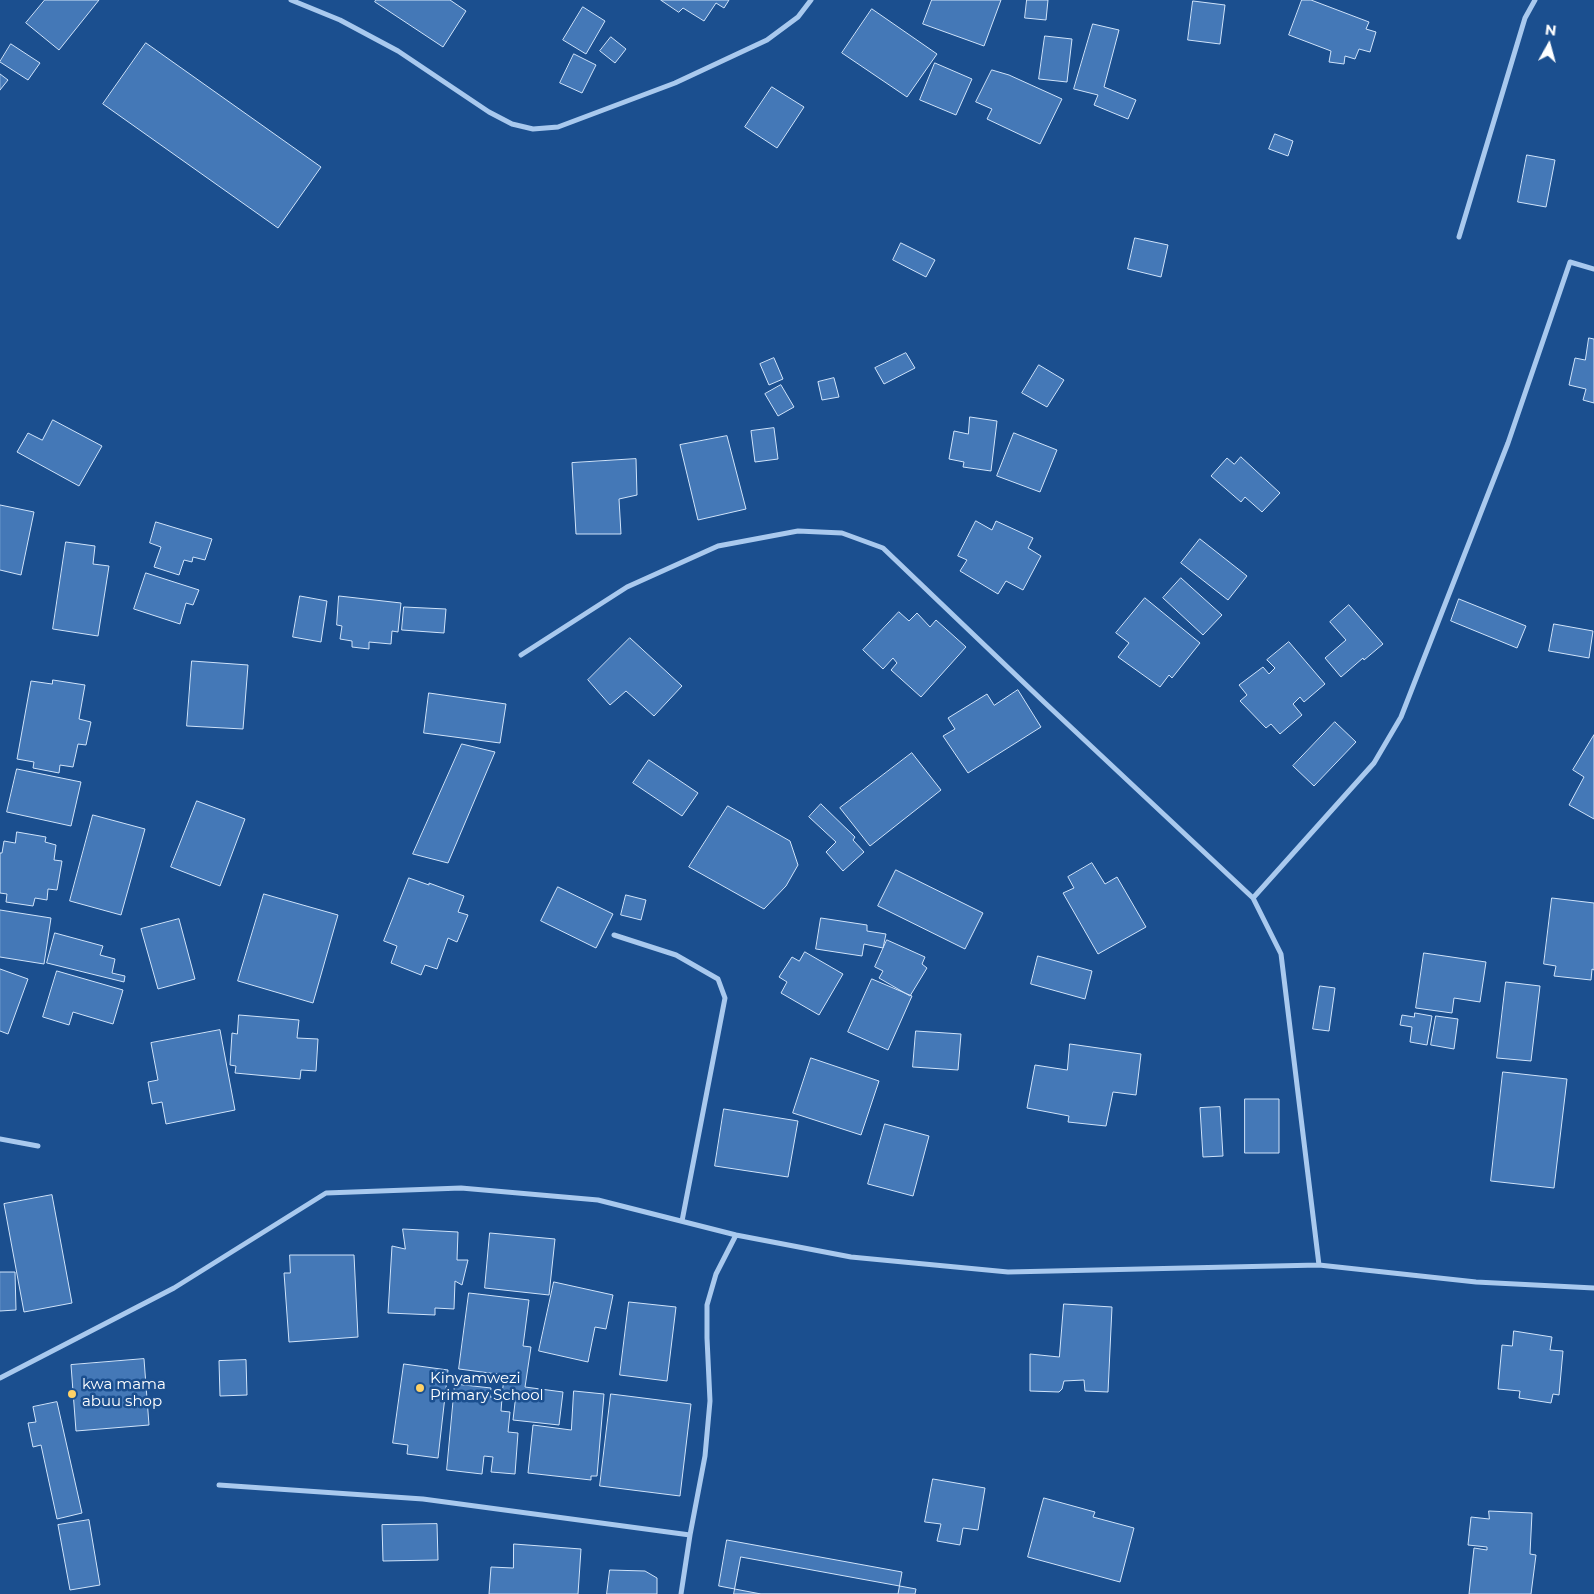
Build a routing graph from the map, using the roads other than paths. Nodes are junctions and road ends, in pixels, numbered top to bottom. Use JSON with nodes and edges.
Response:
{"nodes":[{"id":1,"x":291,"y":0,"type":"edge"},
{"id":2,"x":811,"y":0,"type":"edge"},
{"id":3,"x":1535,"y":0,"type":"edge"},
{"id":4,"x":1459,"y":236,"type":"dead end"},
{"id":5,"x":1594,"y":269,"type":"edge"},
{"id":6,"x":521,"y":655,"type":"dead end"},
{"id":7,"x":1253,"y":898,"type":"junction"},
{"id":8,"x":614,"y":936,"type":"dead end"},
{"id":9,"x":0,"y":1139,"type":"edge"},
{"id":10,"x":38,"y":1146,"type":"dead end"},
{"id":11,"x":682,"y":1221,"type":"junction"},
{"id":12,"x":736,"y":1235,"type":"junction"},
{"id":13,"x":1319,"y":1265,"type":"junction"},
{"id":14,"x":1594,"y":1288,"type":"edge"},
{"id":15,"x":0,"y":1378,"type":"edge"},
{"id":16,"x":219,"y":1485,"type":"dead end"},
{"id":17,"x":690,"y":1535,"type":"junction"},
{"id":18,"x":681,"y":1594,"type":"edge"}],
"edges":[{"from":1,"to":2,"type":"street"},
{"from":3,"to":4,"type":"street"},
{"from":5,"to":7,"type":"street"},
{"from":6,"to":7,"type":"street"},
{"from":7,"to":13,"type":"street"},
{"from":8,"to":11,"type":"street"},
{"from":9,"to":10,"type":"street"},
{"from":11,"to":12,"type":"street"},
{"from":11,"to":15,"type":"street"},
{"from":12,"to":13,"type":"street"},
{"from":12,"to":17,"type":"street"},
{"from":13,"to":14,"type":"street"},
{"from":16,"to":17,"type":"street"},
{"from":17,"to":18,"type":"street"}]}
